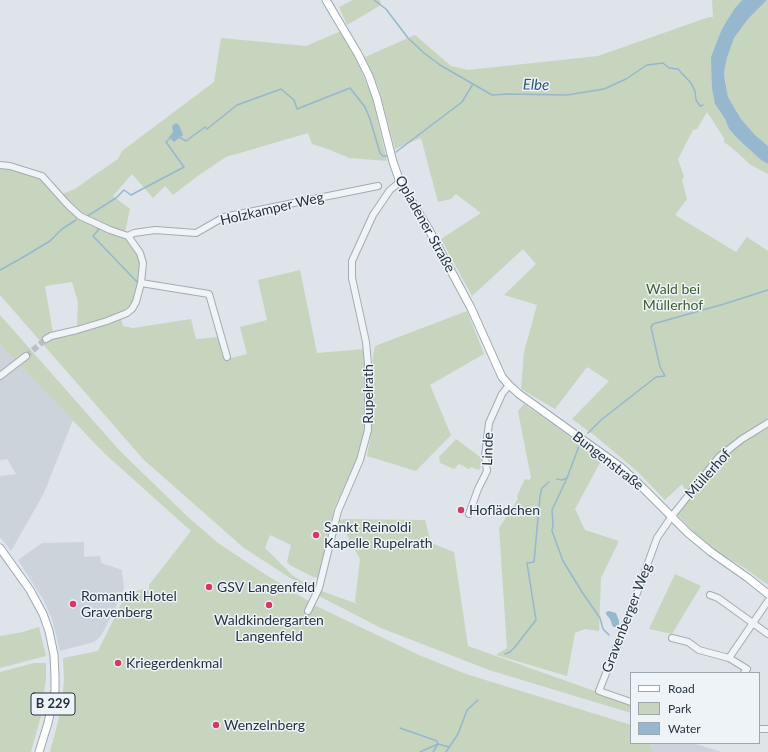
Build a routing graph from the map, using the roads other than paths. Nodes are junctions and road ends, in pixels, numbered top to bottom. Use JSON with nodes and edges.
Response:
{"nodes":[{"id":1,"x":326,"y":0,"type":"edge"},
{"id":2,"x":0,"y":165,"type":"edge"},
{"id":3,"x":400,"y":182,"type":"junction"},
{"id":4,"x":378,"y":186,"type":"dead end"},
{"id":5,"x":128,"y":236,"type":"junction"},
{"id":6,"x":141,"y":283,"type":"junction"},
{"id":7,"x":46,"y":339,"type":"tunnel mouth"},
{"id":8,"x":26,"y":356,"type":"tunnel mouth"},
{"id":9,"x":227,"y":357,"type":"dead end"},
{"id":10,"x":0,"y":376,"type":"edge"},
{"id":11,"x":509,"y":385,"type":"junction"},
{"id":12,"x":768,"y":423,"type":"edge"},
{"id":13,"x":560,"y":424,"type":"joint"},
{"id":14,"x":469,"y":514,"type":"dead end"},
{"id":15,"x":672,"y":516,"type":"junction"},
{"id":16,"x":0,"y":548,"type":"edge"},
{"id":17,"x":768,"y":594,"type":"edge"},
{"id":18,"x":710,"y":595,"type":"dead end"},
{"id":19,"x":768,"y":601,"type":"edge"},
{"id":20,"x":308,"y":611,"type":"dead end"},
{"id":21,"x":753,"y":623,"type":"junction"},
{"id":22,"x":768,"y":634,"type":"edge"},
{"id":23,"x":672,"y":638,"type":"dead end"},
{"id":24,"x":729,"y":658,"type":"junction"},
{"id":25,"x":745,"y":672,"type":"edge"},
{"id":26,"x":630,"y":702,"type":"edge"},
{"id":27,"x":39,"y":752,"type":"edge"}],
"edges":[{"from":1,"to":3,"type":"main road","name":"Opladener Straße"},
{"from":2,"to":5,"type":"street"},
{"from":3,"to":11,"type":"main road","name":"Opladener Straße"},
{"from":3,"to":20,"type":"street","name":"Rupelrath"},
{"from":4,"to":5,"type":"street","name":"Holzkamper Weg"},
{"from":5,"to":6,"type":"street"},
{"from":6,"to":7,"type":"street"},
{"from":6,"to":9,"type":"street"},
{"from":8,"to":10,"type":"street"},
{"from":11,"to":13,"type":"main road","name":"Opladener Straße"},
{"from":11,"to":14,"type":"street","name":"Linde"},
{"from":12,"to":15,"type":"street","name":"Müllerhof"},
{"from":13,"to":15,"type":"main road","name":"Bungenstraße"},
{"from":15,"to":17,"type":"main road","name":"Bungenstraße"},
{"from":15,"to":26,"type":"street","name":"Gravenberger Weg"},
{"from":16,"to":27,"type":"main road","number":"B 229"},
{"from":18,"to":21,"type":"street"},
{"from":19,"to":21,"type":"street"},
{"from":21,"to":22,"type":"street"},
{"from":21,"to":24,"type":"street"},
{"from":23,"to":24,"type":"street"},
{"from":24,"to":25,"type":"street"}]}
